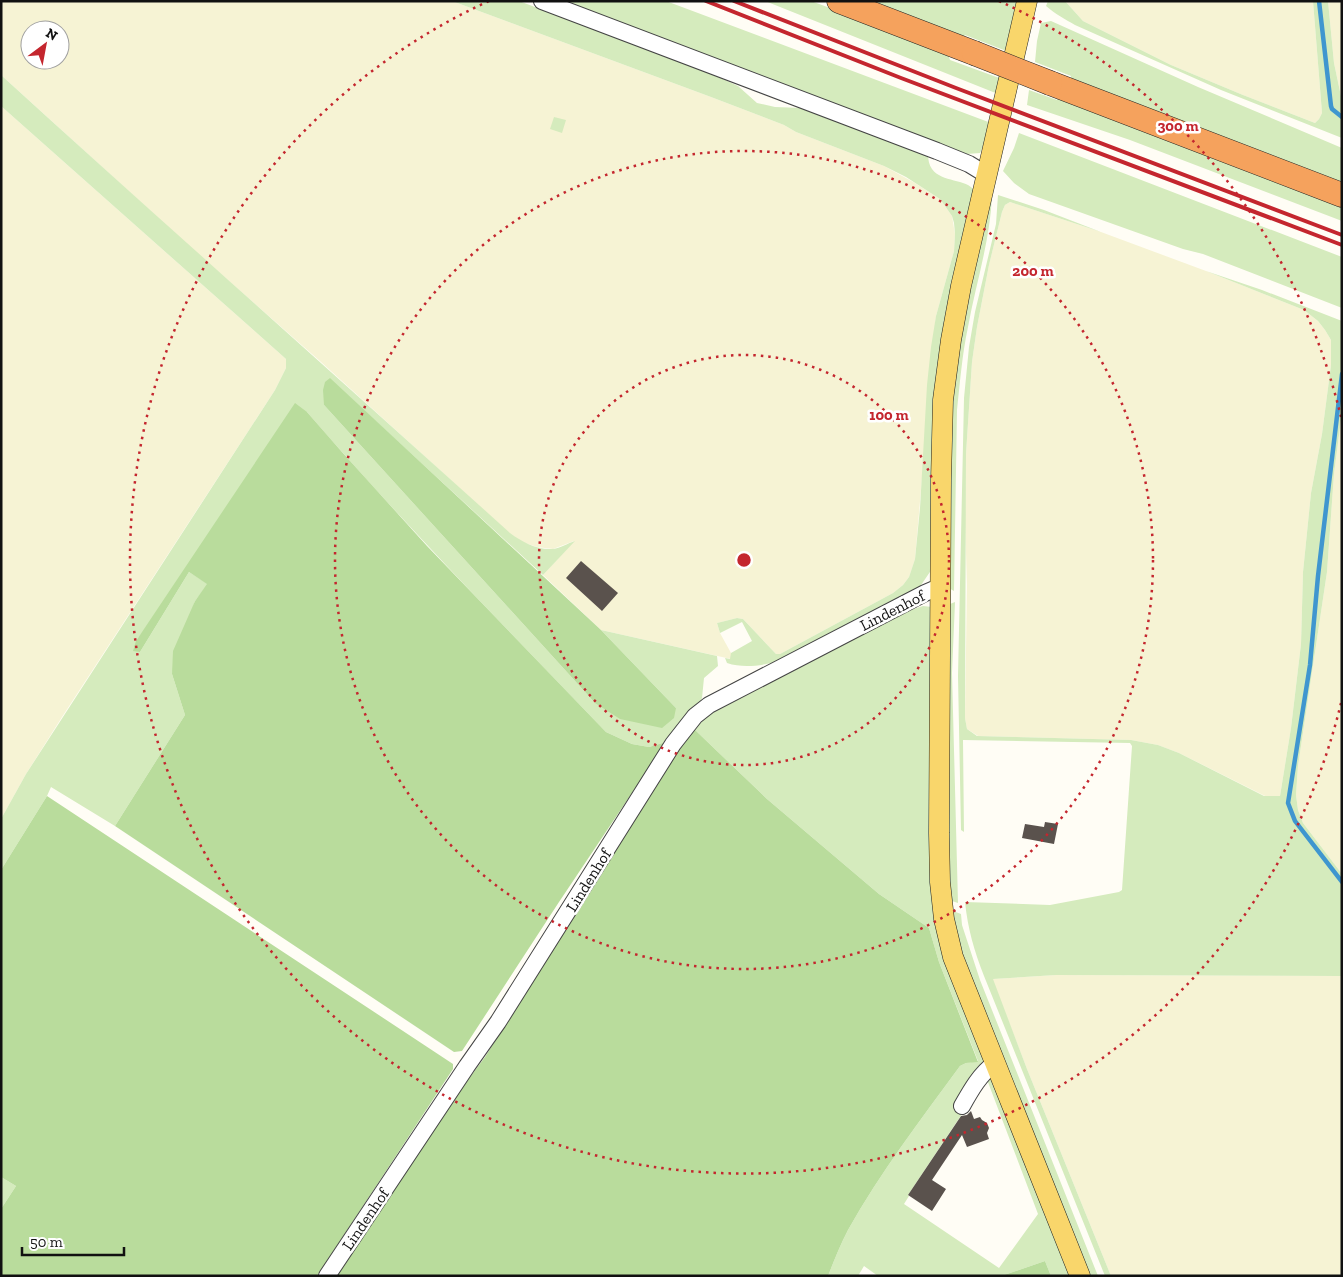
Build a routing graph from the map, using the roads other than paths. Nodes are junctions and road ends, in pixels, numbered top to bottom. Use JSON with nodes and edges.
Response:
{"nodes":[{"id":1,"x":542,"y":1,"type":"edge"},
{"id":2,"x":839,"y":1,"type":"edge"},
{"id":3,"x":1027,"y":1,"type":"edge"},
{"id":4,"x":987,"y":175,"type":"junction"},
{"id":5,"x":1342,"y":195,"type":"edge"},
{"id":6,"x":940,"y":589,"type":"junction"},
{"id":7,"x":995,"y":1063,"type":"junction"},
{"id":8,"x":962,"y":1106,"type":"dead end"},
{"id":9,"x":327,"y":1276,"type":"edge"},
{"id":10,"x":1080,"y":1276,"type":"edge"}],
"edges":[{"from":1,"to":4,"type":"street"},
{"from":2,"to":5,"type":"highway","bridge":true},
{"from":3,"to":4,"type":"main road"},
{"from":4,"to":6,"type":"main road"},
{"from":6,"to":7,"type":"main road"},
{"from":6,"to":9,"type":"street","name":"Lindenhof"},
{"from":7,"to":8,"type":"street"},
{"from":7,"to":10,"type":"main road"}]}
